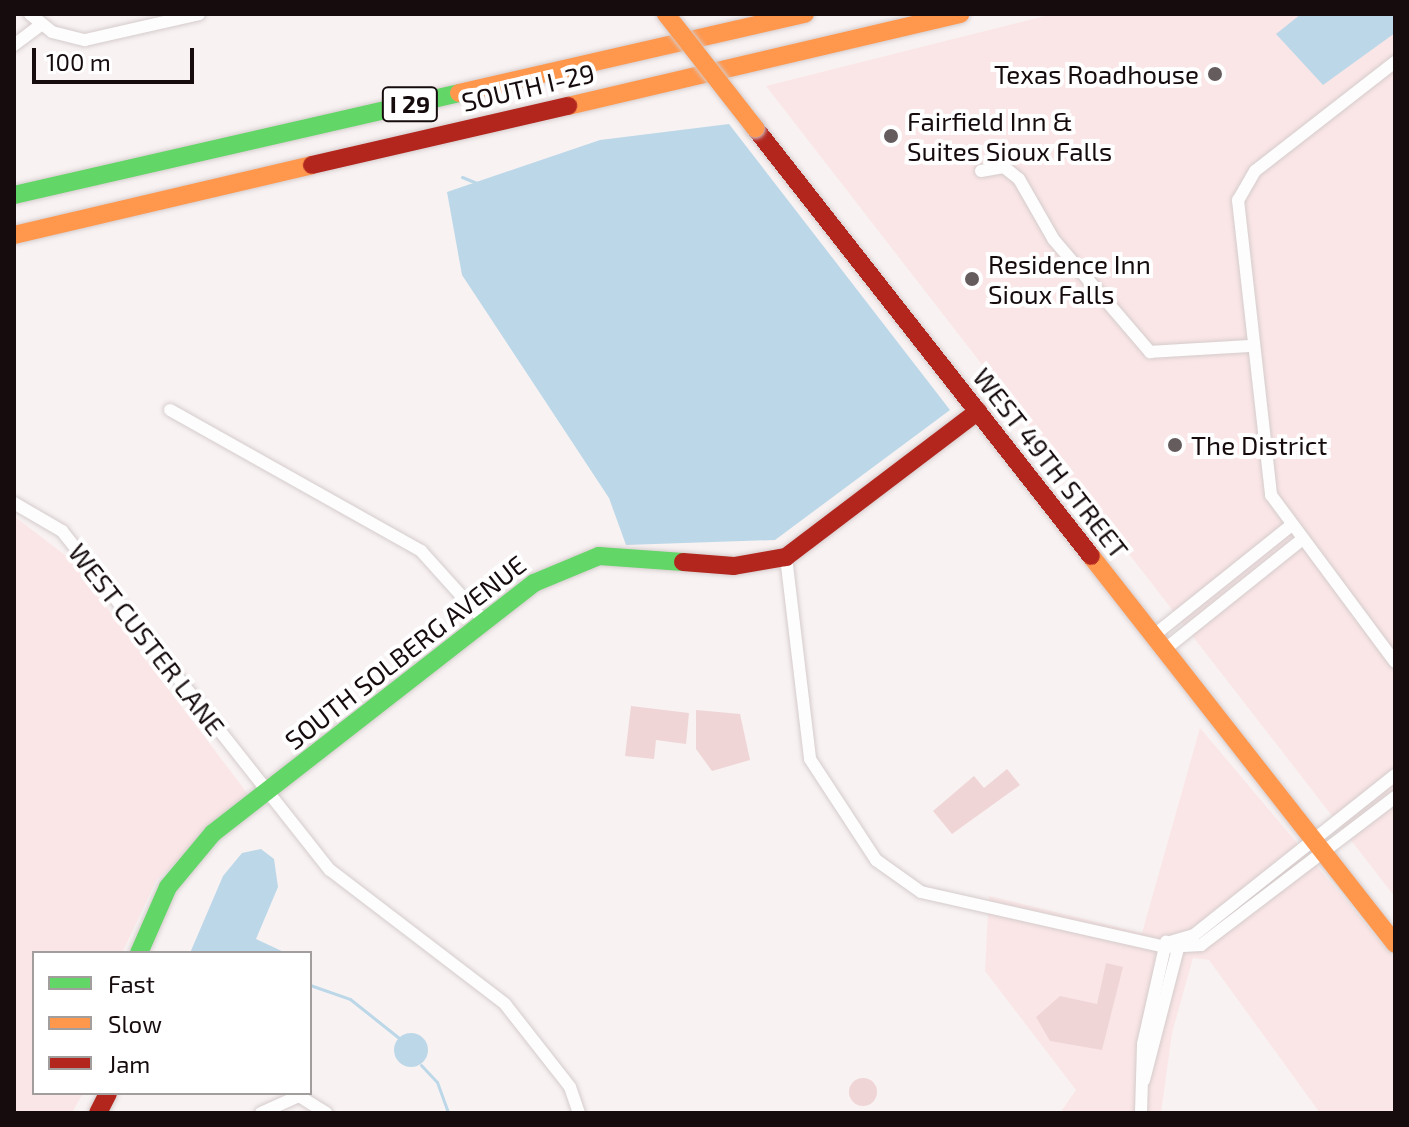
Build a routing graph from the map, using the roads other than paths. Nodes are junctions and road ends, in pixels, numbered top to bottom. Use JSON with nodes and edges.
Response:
{"nodes":[{"id":1,"x":30,"y":14,"type":"edge"},
{"id":2,"x":199,"y":14,"type":"edge"},
{"id":3,"x":666,"y":14,"type":"edge"},
{"id":4,"x":805,"y":14,"type":"edge"},
{"id":5,"x":960,"y":14,"type":"edge"},
{"id":6,"x":39,"y":26,"type":"junction"},
{"id":7,"x":14,"y":45,"type":"edge"},
{"id":8,"x":1395,"y":62,"type":"edge"},
{"id":9,"x":981,"y":171,"type":"dead end"},
{"id":10,"x":14,"y":195,"type":"edge"},
{"id":11,"x":14,"y":235,"type":"edge"},
{"id":12,"x":1252,"y":346,"type":"junction"},
{"id":13,"x":170,"y":410,"type":"dead end"},
{"id":14,"x":978,"y":411,"type":"junction"},
{"id":15,"x":14,"y":503,"type":"edge"},
{"id":16,"x":1289,"y":527,"type":"junction"},
{"id":17,"x":1300,"y":541,"type":"junction"},
{"id":18,"x":786,"y":557,"type":"junction"},
{"id":19,"x":484,"y":621,"type":"junction"},
{"id":20,"x":1158,"y":643,"type":"junction"},
{"id":21,"x":1395,"y":662,"type":"edge"},
{"id":22,"x":1395,"y":775,"type":"edge"},
{"id":23,"x":267,"y":790,"type":"junction"},
{"id":24,"x":1395,"y":797,"type":"edge"},
{"id":25,"x":1318,"y":846,"type":"junction"},
{"id":26,"x":1162,"y":944,"type":"junction"},
{"id":27,"x":1181,"y":944,"type":"junction"},
{"id":28,"x":1395,"y":944,"type":"edge"},
{"id":29,"x":140,"y":951,"type":"edge"},
{"id":30,"x":1143,"y":1083,"type":"junction"},
{"id":31,"x":107,"y":1095,"type":"edge"},
{"id":32,"x":98,"y":1113,"type":"edge"},
{"id":33,"x":261,"y":1113,"type":"edge"},
{"id":34,"x":326,"y":1113,"type":"edge"},
{"id":35,"x":579,"y":1113,"type":"edge"},
{"id":36,"x":1141,"y":1113,"type":"edge"}],
"edges":[{"from":1,"to":6,"type":"street"},
{"from":2,"to":6,"type":"street"},
{"from":3,"to":14,"type":"main road","name":"WEST 49TH STREET","bridge":true},
{"from":4,"to":10,"type":"main road","name":"SOUTH I-29","number":"I 29"},
{"from":5,"to":11,"type":"main road","name":"SOUTH I-29","number":"I 29"},
{"from":6,"to":7,"type":"street"},
{"from":8,"to":12,"type":"street"},
{"from":9,"to":12,"type":"street"},
{"from":12,"to":16,"type":"street"},
{"from":13,"to":19,"type":"street"},
{"from":14,"to":18,"type":"main road","name":"SOUTH SOLBERG AVENUE"},
{"from":14,"to":20,"type":"main road","name":"WEST 49TH STREET"},
{"from":15,"to":23,"type":"street","name":"WEST CUSTER LANE"},
{"from":16,"to":17,"type":"street"},
{"from":16,"to":20,"type":"street"},
{"from":17,"to":20,"type":"street"},
{"from":17,"to":21,"type":"street"},
{"from":18,"to":19,"type":"main road","name":"SOUTH SOLBERG AVENUE"},
{"from":18,"to":26,"type":"street"},
{"from":19,"to":23,"type":"main road","name":"SOUTH SOLBERG AVENUE"},
{"from":20,"to":25,"type":"main road","name":"WEST 49TH STREET"},
{"from":22,"to":25,"type":"street"},
{"from":23,"to":29,"type":"main road","name":"SOUTH SOLBERG AVENUE"},
{"from":23,"to":35,"type":"street","name":"WEST CUSTER LANE"},
{"from":24,"to":25,"type":"street"},
{"from":25,"to":27,"type":"street"},
{"from":25,"to":28,"type":"main road","name":"WEST 49TH STREET"},
{"from":26,"to":27,"type":"street"},
{"from":26,"to":30,"type":"street"},
{"from":27,"to":30,"type":"street"},
{"from":30,"to":36,"type":"street"},
{"from":31,"to":32,"type":"main road"},
{"from":33,"to":34,"type":"street"}]}
